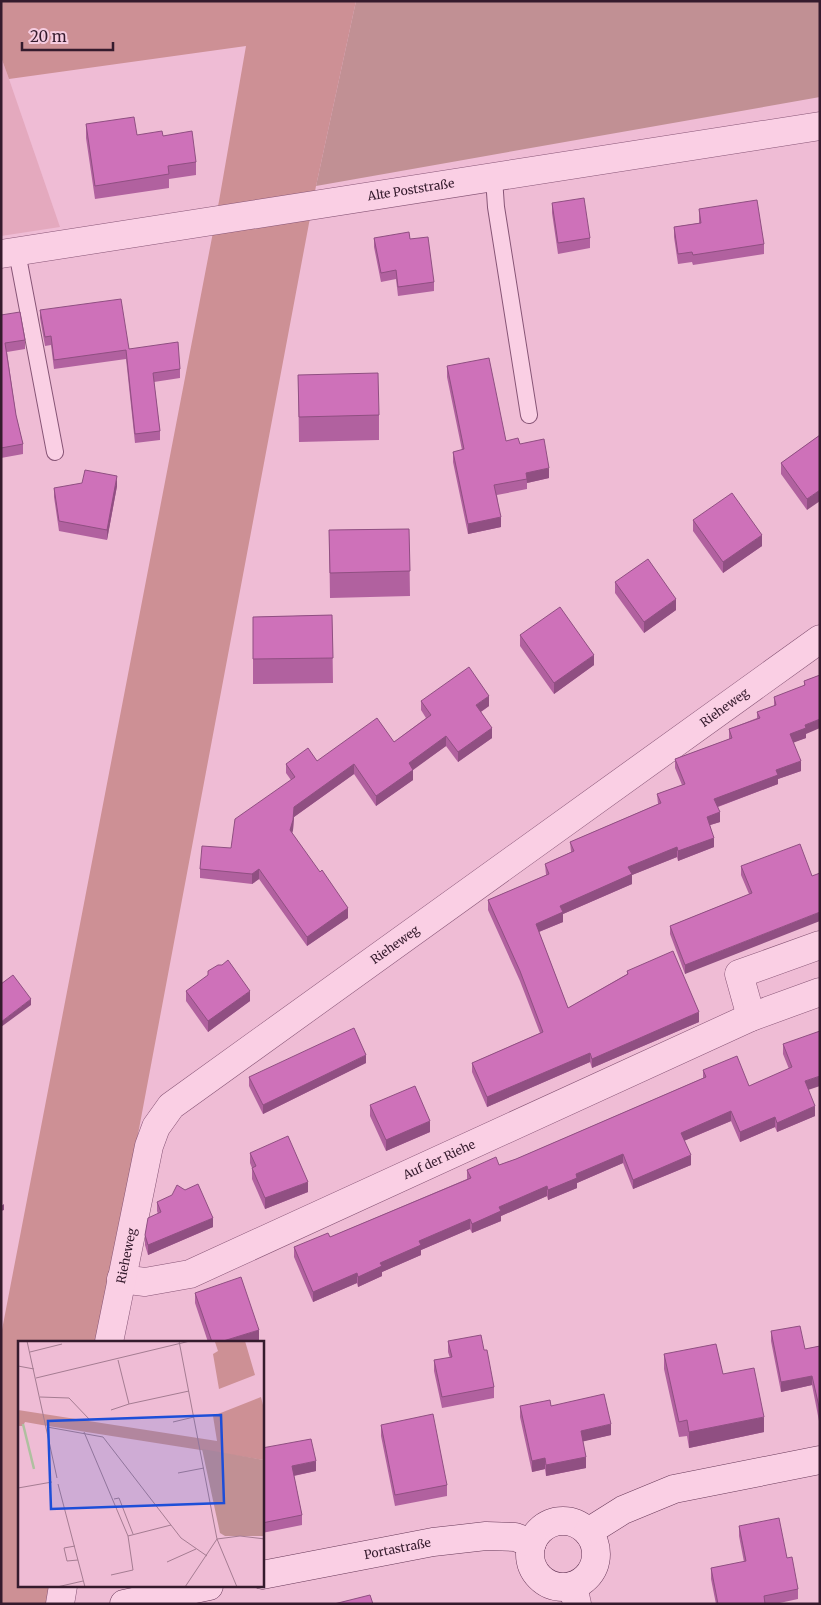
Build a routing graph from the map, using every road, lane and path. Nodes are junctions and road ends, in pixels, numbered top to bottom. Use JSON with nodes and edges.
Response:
{"nodes":[{"id":1,"x":820,"y":126,"type":"edge"},
{"id":2,"x":494,"y":178,"type":"junction"},
{"id":3,"x":9,"y":253,"type":"edge"},
{"id":4,"x":529,"y":415,"type":"dead end"},
{"id":5,"x":55,"y":452,"type":"dead end"},
{"id":6,"x":820,"y":639,"type":"edge"},
{"id":7,"x":820,"y":945,"type":"edge"},
{"id":8,"x":820,"y":992,"type":"edge"},
{"id":9,"x":751,"y":1017,"type":"junction"},
{"id":10,"x":121,"y":1279,"type":"junction"},
{"id":11,"x":109,"y":1341,"type":"edge"},
{"id":12,"x":820,"y":1460,"type":"edge"},
{"id":13,"x":588,"y":1532,"type":"junction"},
{"id":14,"x":532,"y":1543,"type":"junction"},
{"id":15,"x":264,"y":1575,"type":"edge"},
{"id":16,"x":63,"y":1588,"type":"edge"},
{"id":17,"x":200,"y":1588,"type":"edge"},
{"id":18,"x":575,"y":1595,"type":"edge"},
{"id":19,"x":60,"y":1604,"type":"edge"},
{"id":20,"x":124,"y":1604,"type":"edge"}],
"edges":[{"from":1,"to":2,"type":"street","name":"Alte Poststraße"},
{"from":2,"to":3,"type":"street","name":"Alte Poststraße"},
{"from":2,"to":4,"type":"lane"},
{"from":3,"to":5,"type":"lane"},
{"from":6,"to":10,"type":"street","name":"Rieheweg"},
{"from":7,"to":9,"type":"street"},
{"from":8,"to":9,"type":"street","name":"Auf der Riehe"},
{"from":9,"to":10,"type":"street","name":"Auf der Riehe"},
{"from":10,"to":11,"type":"street","name":"Rieheweg"},
{"from":12,"to":13,"type":"street"},
{"from":13,"to":14,"type":"street"},
{"from":13,"to":18,"type":"street"},
{"from":14,"to":15,"type":"street","name":"Portastraße"},
{"from":14,"to":18,"type":"street"},
{"from":16,"to":19,"type":"street"},
{"from":17,"to":20,"type":"street"}]}
